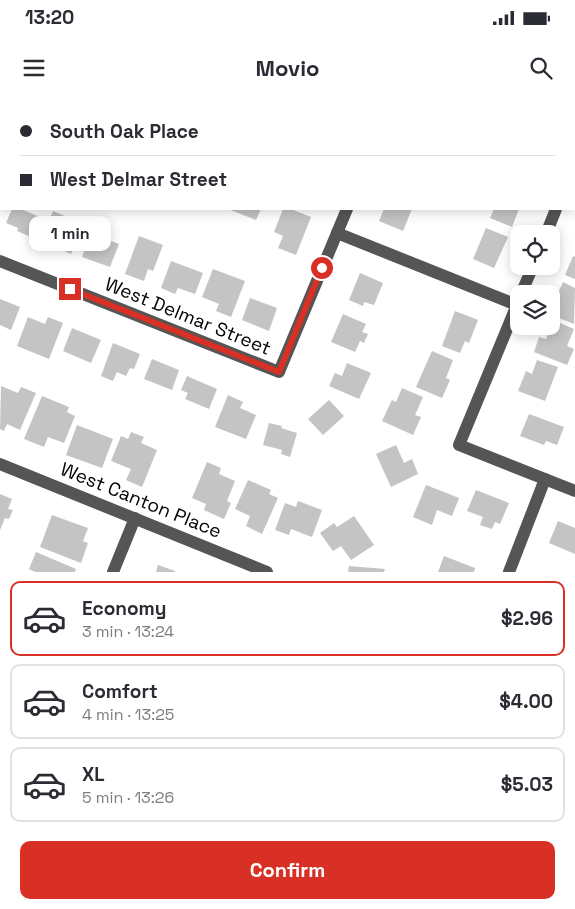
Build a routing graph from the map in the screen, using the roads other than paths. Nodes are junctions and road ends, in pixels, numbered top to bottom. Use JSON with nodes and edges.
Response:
{"nodes":[{"id":1,"x":346,"y":210,"type":"edge"},
{"id":2,"x":556,"y":210,"type":"edge"},
{"id":3,"x":550,"y":225,"type":"edge"},
{"id":4,"x":337,"y":233,"type":"junction"},
{"id":5,"x":0,"y":261,"type":"edge"},
{"id":6,"x":510,"y":297,"type":"edge"},
{"id":7,"x":510,"y":322,"type":"edge"},
{"id":8,"x":0,"y":464,"type":"edge"},
{"id":9,"x":546,"y":479,"type":"junction"},
{"id":10,"x":575,"y":491,"type":"edge"},
{"id":11,"x":135,"y":518,"type":"junction"},
{"id":12,"x":113,"y":572,"type":"edge"},
{"id":13,"x":267,"y":572,"type":"edge"},
{"id":14,"x":509,"y":572,"type":"edge"}],
"edges":[{"from":1,"to":4,"type":"street"},
{"from":2,"to":3,"type":"street"},
{"from":4,"to":5,"type":"street","name":"West Delmar Street"},
{"from":4,"to":6,"type":"street"},
{"from":7,"to":9,"type":"street"},
{"from":8,"to":11,"type":"street","name":"West Canton Place"},
{"from":9,"to":10,"type":"street"},
{"from":9,"to":14,"type":"street"},
{"from":11,"to":12,"type":"street"},
{"from":11,"to":13,"type":"street","name":"West Canton Place"}]}
